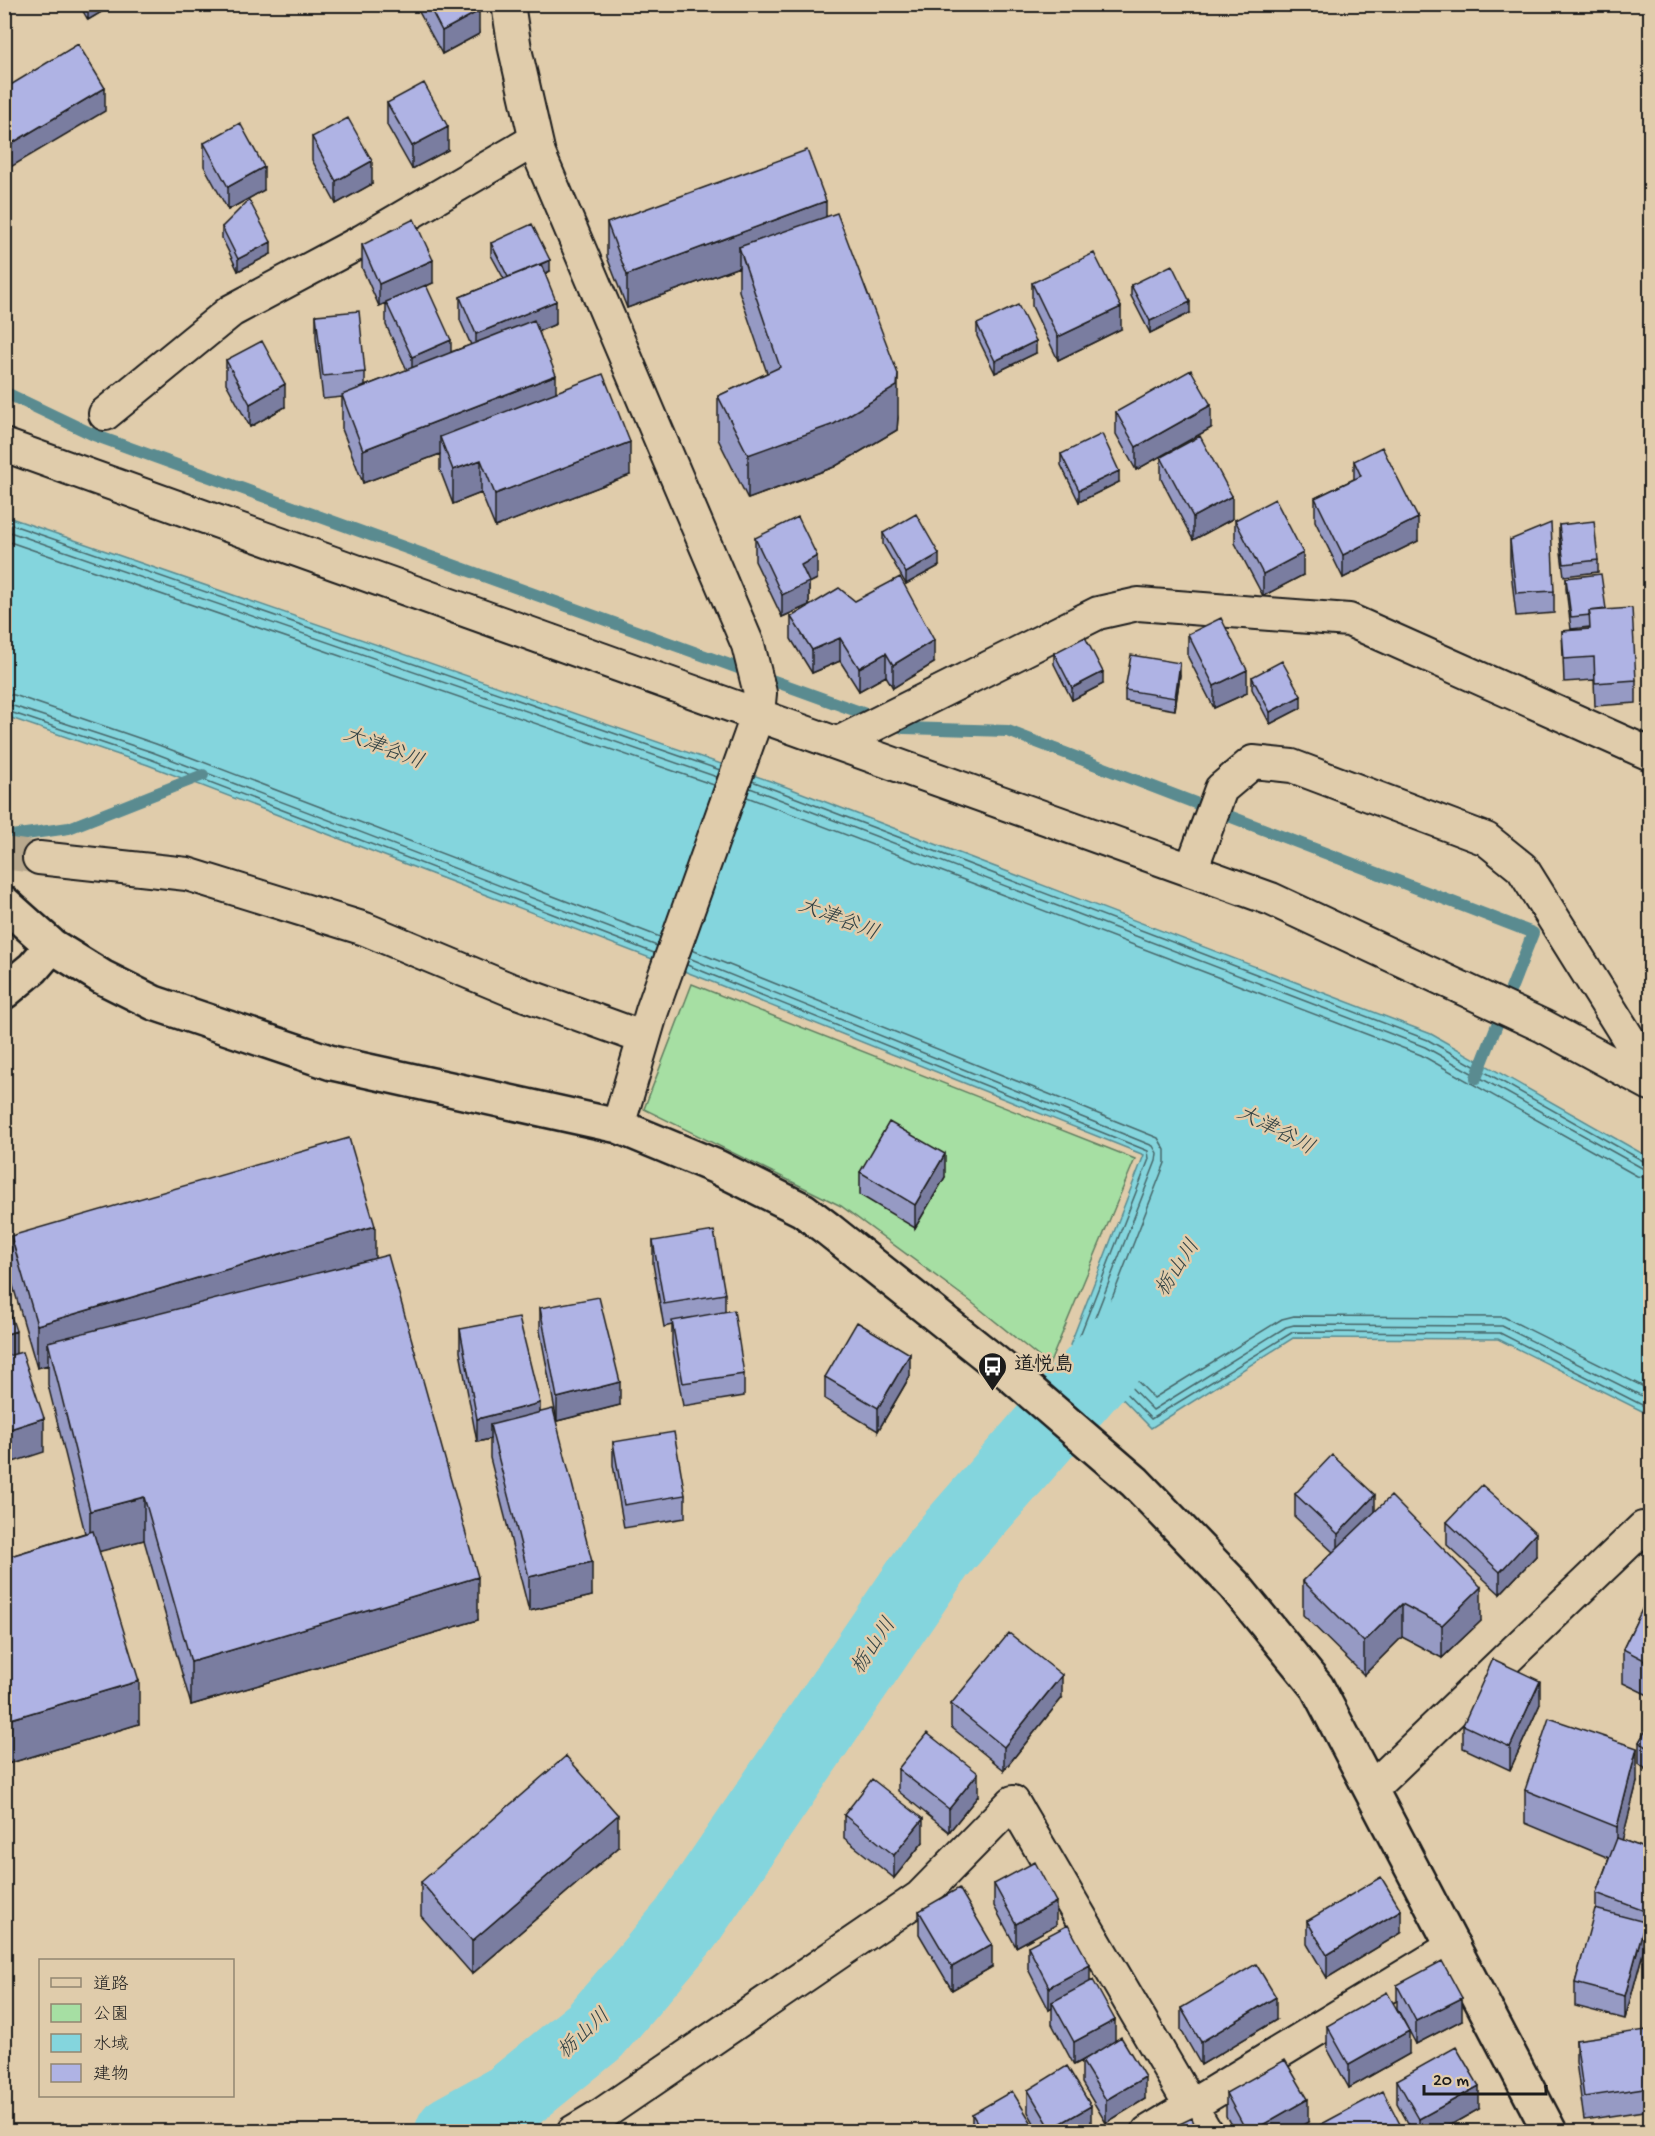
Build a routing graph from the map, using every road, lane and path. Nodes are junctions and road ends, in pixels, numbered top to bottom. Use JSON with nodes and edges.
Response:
{"nodes":[{"id":1,"x":508,"y":4,"type":"edge"},
{"id":2,"x":536,"y":140,"type":"junction"},
{"id":3,"x":105,"y":414,"type":"dead end"},
{"id":4,"x":4,"y":445,"type":"edge"},
{"id":5,"x":758,"y":714,"type":"junction"},
{"id":6,"x":838,"y":742,"type":"junction"},
{"id":7,"x":1650,"y":754,"type":"edge"},
{"id":8,"x":39,"y":858,"type":"tunnel mouth"},
{"id":9,"x":1191,"y":870,"type":"junction"},
{"id":10,"x":4,"y":903,"type":"edge"},
{"id":11,"x":52,"y":946,"type":"junction"},
{"id":12,"x":4,"y":992,"type":"edge"},
{"id":13,"x":648,"y":1025,"type":"junction"},
{"id":14,"x":1650,"y":1073,"type":"edge"},
{"id":15,"x":1650,"y":1084,"type":"edge"},
{"id":16,"x":618,"y":1126,"type":"junction"},
{"id":17,"x":1642,"y":1528,"type":"dead end"},
{"id":18,"x":1372,"y":1788,"type":"junction"},
{"id":19,"x":1454,"y":1946,"type":"junction"},
{"id":20,"x":1198,"y":2119,"type":"edge"},
{"id":21,"x":573,"y":2132,"type":"edge"},
{"id":22,"x":1148,"y":2132,"type":"edge"},
{"id":23,"x":1550,"y":2132,"type":"edge"}],
"edges":[{"from":1,"to":2,"type":"street"},
{"from":2,"to":3,"type":"street"},
{"from":2,"to":5,"type":"street"},
{"from":4,"to":5,"type":"street"},
{"from":5,"to":6,"type":"street"},
{"from":5,"to":13,"type":"street"},
{"from":6,"to":7,"type":"street"},
{"from":6,"to":9,"type":"street"},
{"from":8,"to":13,"type":"street"},
{"from":9,"to":14,"type":"street"},
{"from":9,"to":15,"type":"street"},
{"from":10,"to":11,"type":"street"},
{"from":11,"to":12,"type":"street"},
{"from":11,"to":16,"type":"street"},
{"from":13,"to":16,"type":"street"},
{"from":16,"to":18,"type":"street"},
{"from":17,"to":18,"type":"street"},
{"from":18,"to":19,"type":"street"},
{"from":19,"to":20,"type":"street"},
{"from":19,"to":23,"type":"street"},
{"from":20,"to":21,"type":"street"},
{"from":20,"to":22,"type":"street"}]}
